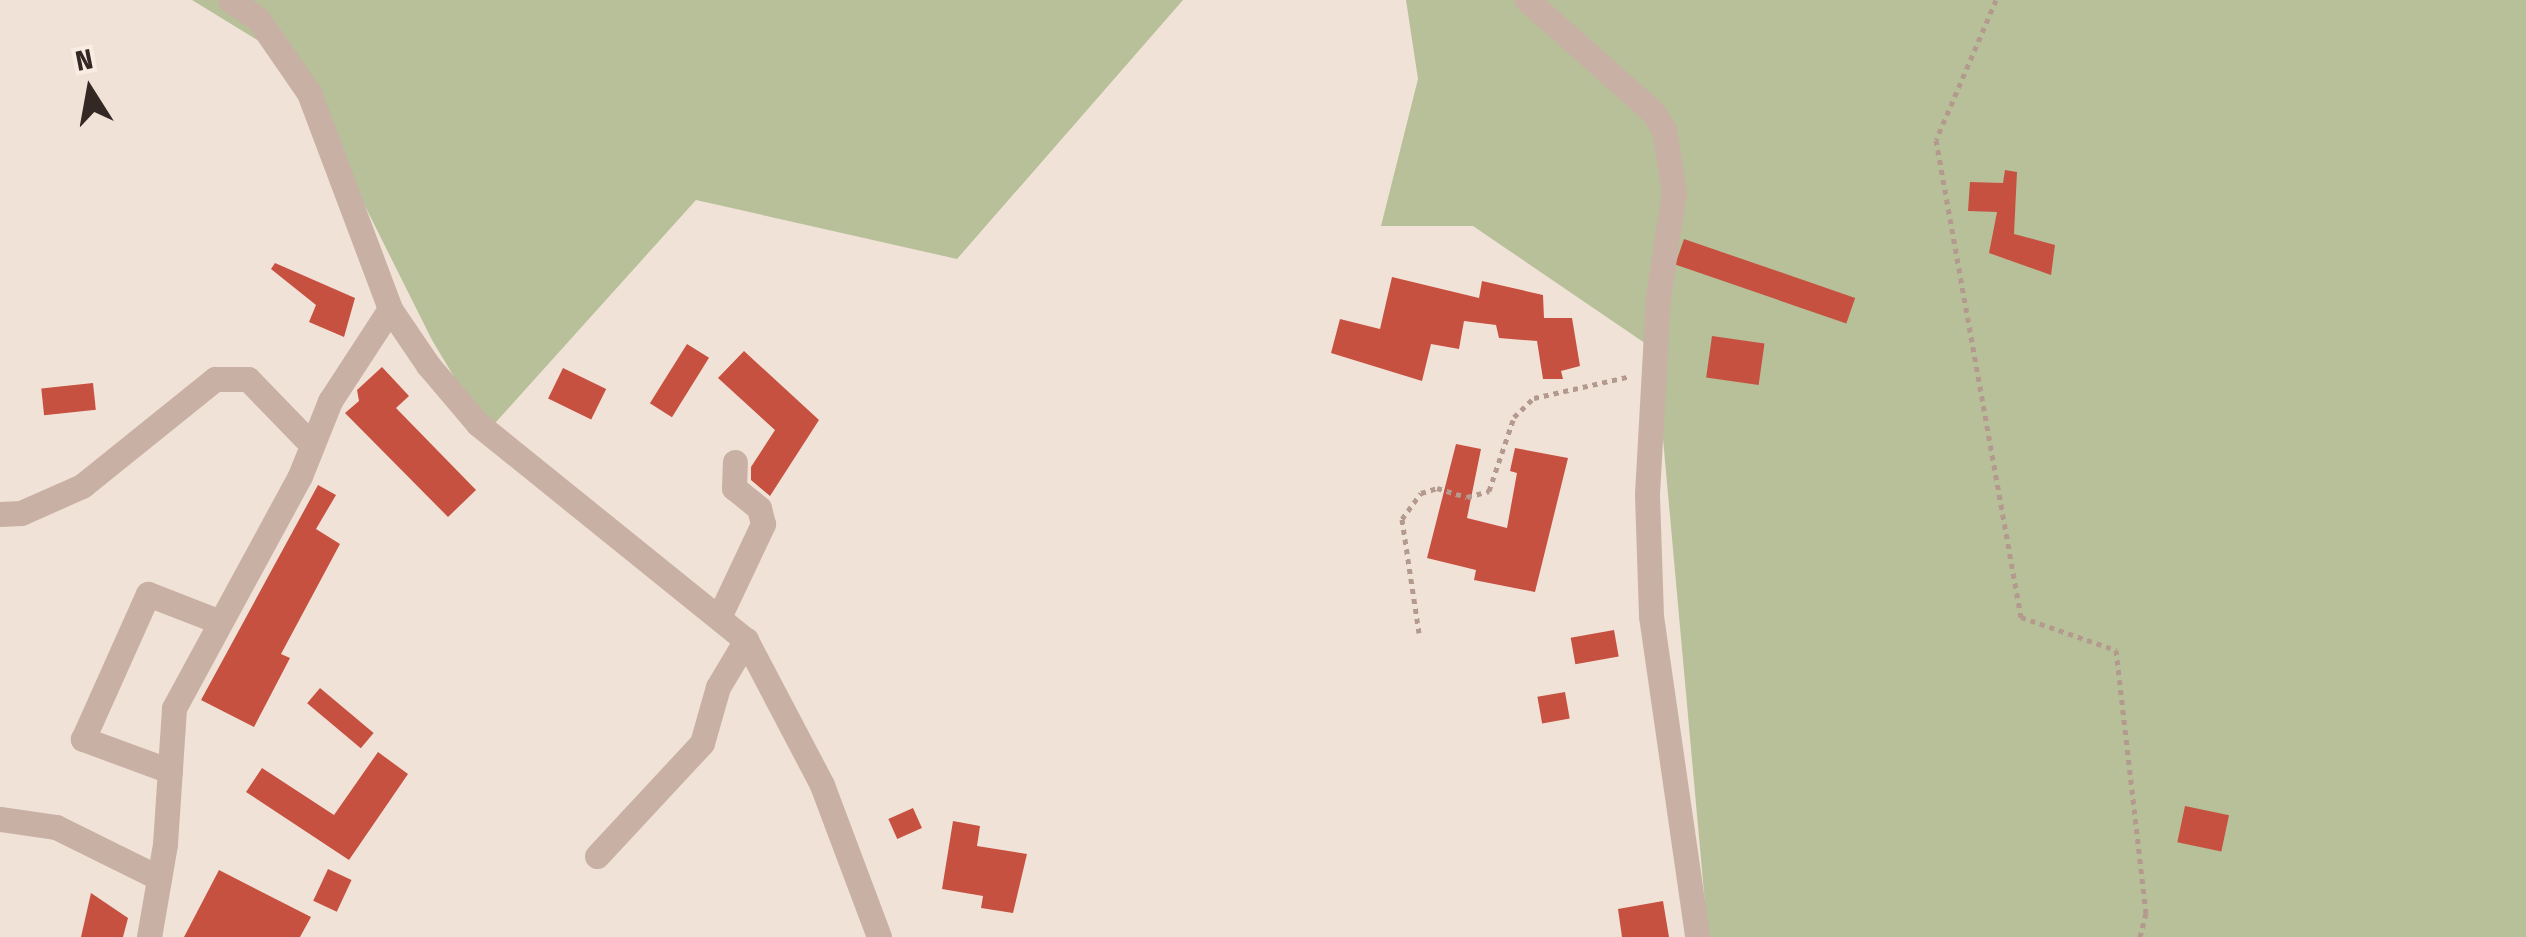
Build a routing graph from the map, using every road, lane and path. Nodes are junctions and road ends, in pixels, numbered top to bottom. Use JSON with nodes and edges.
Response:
{"nodes":[{"id":1,"x":230,"y":0,"type":"edge"},
{"id":2,"x":1527,"y":0,"type":"edge"},
{"id":3,"x":1996,"y":0,"type":"edge"},
{"id":4,"x":390,"y":309,"type":"junction"},
{"id":5,"x":1654,"y":371,"type":"junction"},
{"id":6,"x":312,"y":445,"type":"junction"},
{"id":7,"x":735,"y":462,"type":"dead end"},
{"id":8,"x":0,"y":514,"type":"edge"},
{"id":9,"x":720,"y":615,"type":"junction"},
{"id":10,"x":220,"y":622,"type":"junction"},
{"id":11,"x":1419,"y":633,"type":"dead end"},
{"id":12,"x":746,"y":640,"type":"junction"},
{"id":13,"x":170,"y":771,"type":"junction"},
{"id":14,"x":0,"y":819,"type":"edge"},
{"id":15,"x":598,"y":856,"type":"dead end"},
{"id":16,"x":159,"y":878,"type":"junction"},
{"id":17,"x":149,"y":937,"type":"edge"},
{"id":18,"x":879,"y":937,"type":"edge"},
{"id":19,"x":1696,"y":937,"type":"edge"},
{"id":20,"x":2140,"y":937,"type":"edge"}],
"edges":[{"from":1,"to":4,"type":"street"},
{"from":2,"to":5,"type":"street"},
{"from":3,"to":20,"type":"path"},
{"from":4,"to":6,"type":"street"},
{"from":4,"to":9,"type":"street"},
{"from":5,"to":11,"type":"path"},
{"from":5,"to":19,"type":"street"},
{"from":6,"to":8,"type":"street"},
{"from":6,"to":10,"type":"street"},
{"from":7,"to":9,"type":"street"},
{"from":9,"to":12,"type":"street"},
{"from":10,"to":13,"type":"street"},
{"from":10,"to":13,"type":"street"},
{"from":12,"to":15,"type":"street"},
{"from":12,"to":18,"type":"street"},
{"from":13,"to":16,"type":"street"},
{"from":14,"to":16,"type":"street"},
{"from":16,"to":17,"type":"street"}]}
